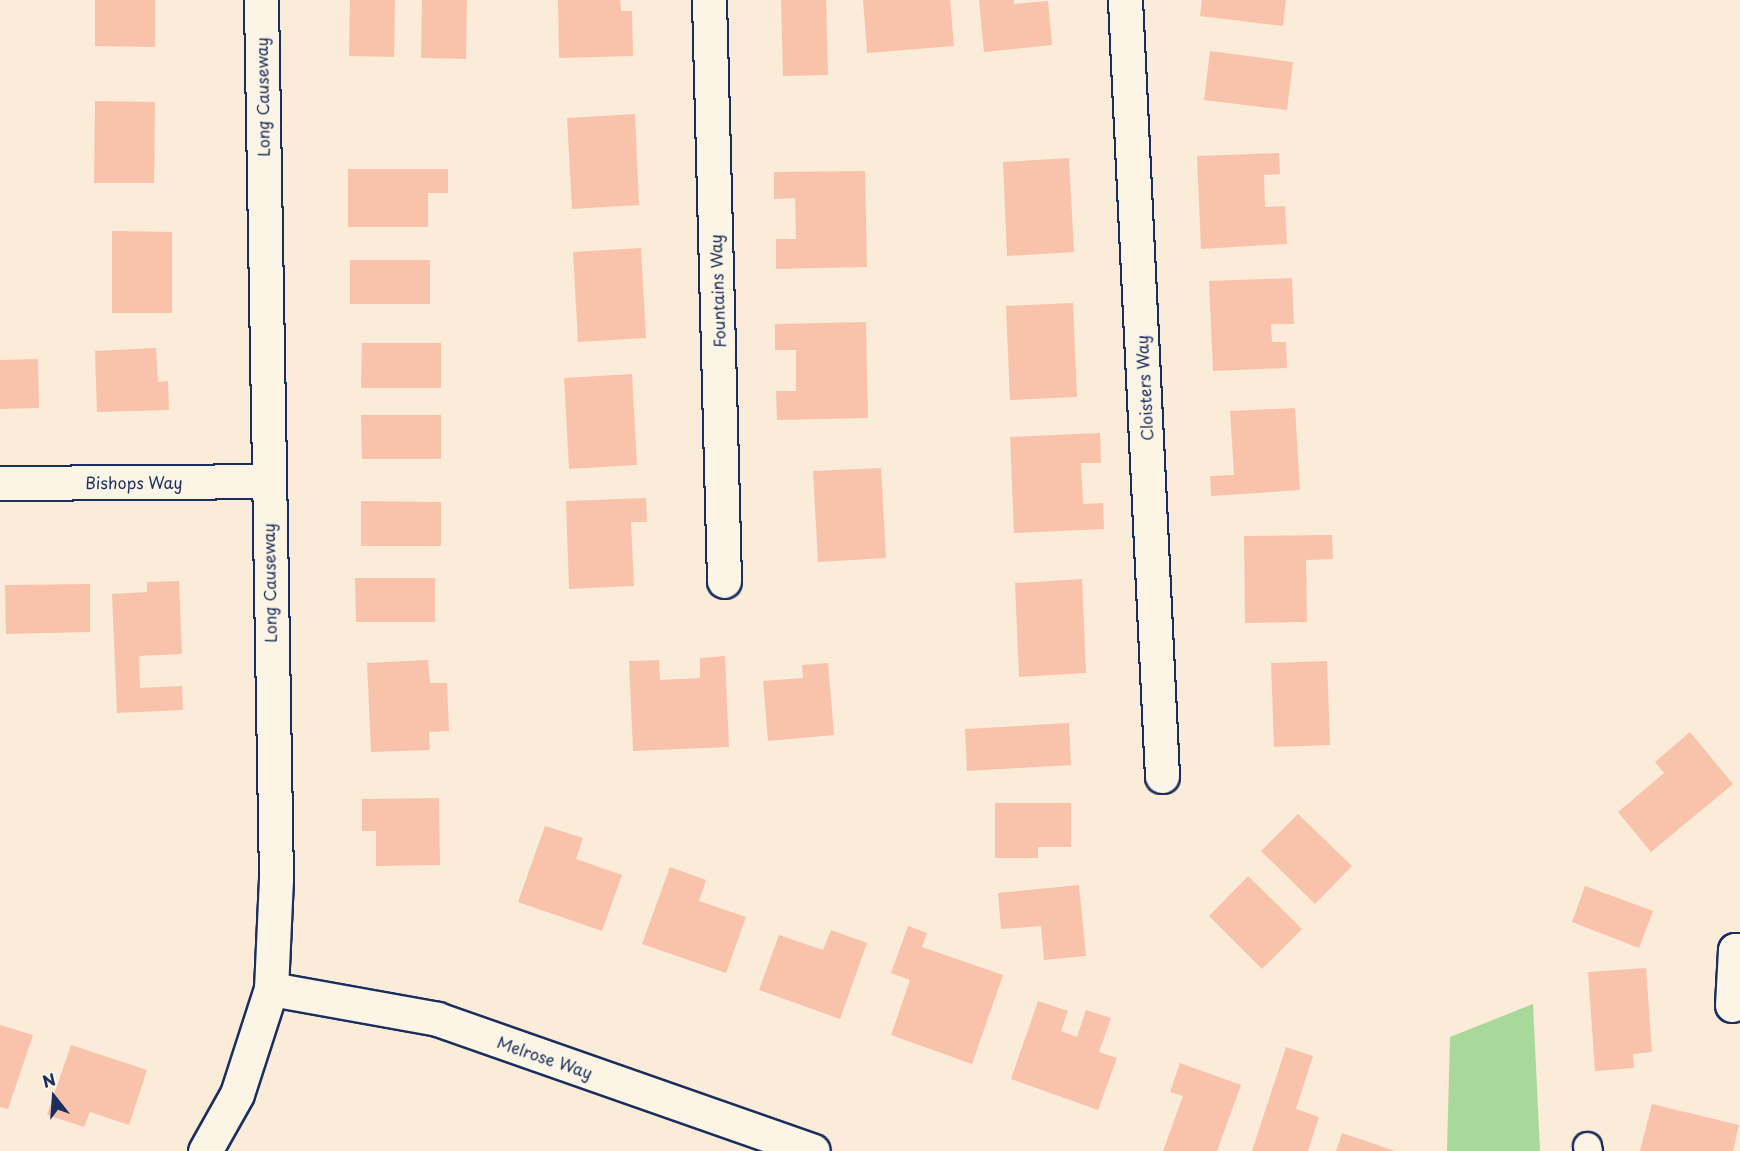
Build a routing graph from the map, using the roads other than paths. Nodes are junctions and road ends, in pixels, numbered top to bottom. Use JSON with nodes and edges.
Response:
{"nodes":[{"id":1,"x":261,"y":0,"type":"edge"},
{"id":2,"x":709,"y":0,"type":"edge"},
{"id":3,"x":1125,"y":0,"type":"edge"},
{"id":4,"x":267,"y":480,"type":"junction"},
{"id":5,"x":0,"y":483,"type":"edge"},
{"id":6,"x":724,"y":581,"type":"dead end"},
{"id":7,"x":1162,"y":776,"type":"dead end"},
{"id":8,"x":1740,"y":950,"type":"edge"},
{"id":9,"x":271,"y":989,"type":"junction"},
{"id":10,"x":1732,"y":1005,"type":"dead end"},
{"id":11,"x":205,"y":1151,"type":"edge"},
{"id":12,"x":813,"y":1151,"type":"edge"}],
"edges":[{"from":1,"to":4,"type":"street","name":"Long Causeway"},
{"from":2,"to":6,"type":"street","name":"Fountains Way"},
{"from":3,"to":7,"type":"street","name":"Cloisters Way"},
{"from":4,"to":5,"type":"street","name":"Bishops Way"},
{"from":4,"to":9,"type":"street","name":"Long Causeway"},
{"from":8,"to":10,"type":"street"},
{"from":9,"to":11,"type":"street","name":"Long Causeway"},
{"from":9,"to":12,"type":"street","name":"Melrose Way"}]}
